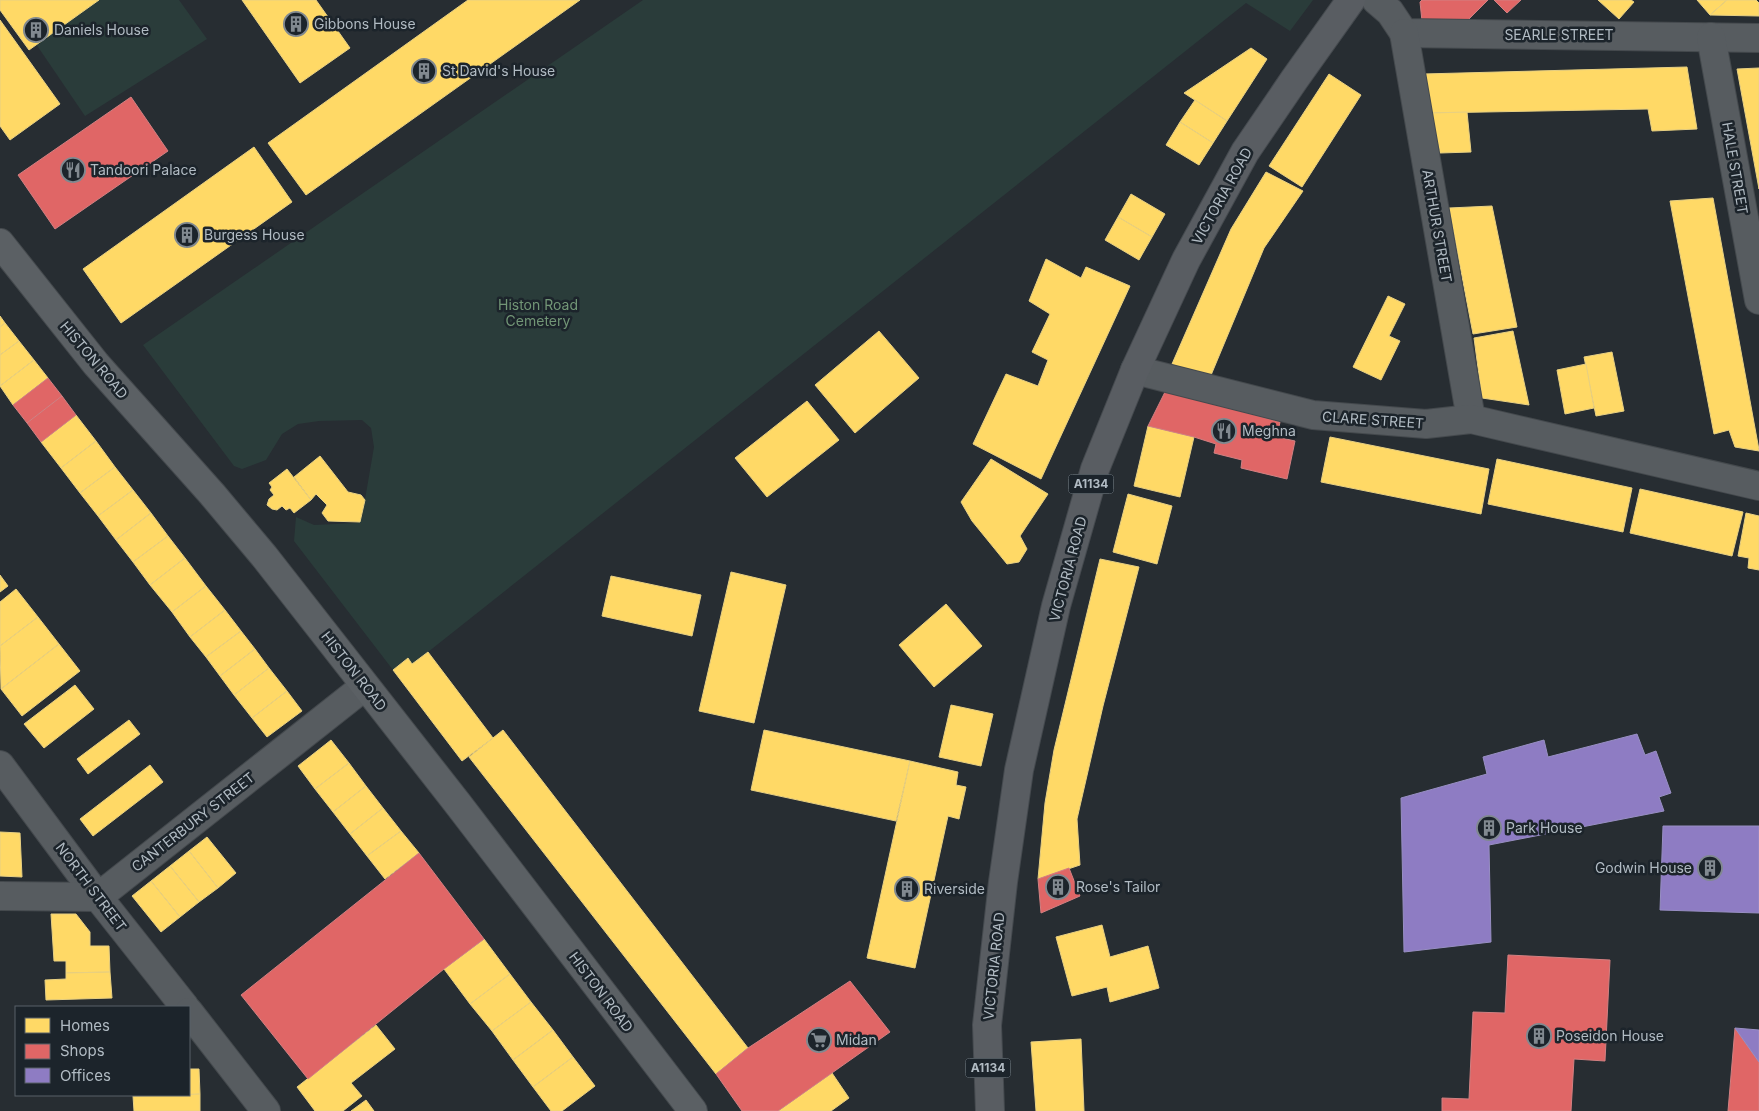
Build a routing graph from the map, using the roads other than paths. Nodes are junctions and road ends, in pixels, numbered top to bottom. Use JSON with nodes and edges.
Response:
{"nodes":[{"id":1,"x":1352,"y":0,"type":"edge"},
{"id":2,"x":1376,"y":0,"type":"edge"},
{"id":3,"x":1404,"y":33,"type":"junction"},
{"id":4,"x":1711,"y":37,"type":"junction"},
{"id":5,"x":1759,"y":38,"type":"edge"},
{"id":6,"x":0,"y":243,"type":"edge"},
{"id":7,"x":1759,"y":300,"type":"edge"},
{"id":8,"x":1135,"y":370,"type":"junction"},
{"id":9,"x":1471,"y":419,"type":"junction"},
{"id":10,"x":1759,"y":486,"type":"edge"},
{"id":11,"x":365,"y":686,"type":"junction"},
{"id":12,"x":0,"y":765,"type":"edge"},
{"id":13,"x":0,"y":896,"type":"edge"},
{"id":14,"x":98,"y":897,"type":"junction"},
{"id":15,"x":184,"y":1006,"type":"edge"},
{"id":16,"x":190,"y":1013,"type":"edge"},
{"id":17,"x":250,"y":1099,"type":"edge"},
{"id":18,"x":266,"y":1111,"type":"edge"},
{"id":19,"x":693,"y":1111,"type":"edge"},
{"id":20,"x":990,"y":1111,"type":"edge"}],
"edges":[{"from":1,"to":8,"type":"main road","name":"VICTORIA ROAD","number":"A1134"},
{"from":2,"to":3,"type":"street"},
{"from":3,"to":4,"type":"street","name":"SEARLE STREET"},
{"from":3,"to":9,"type":"street","name":"ARTHUR STREET"},
{"from":4,"to":5,"type":"street","name":"SEARLE STREET"},
{"from":4,"to":7,"type":"street","name":"HALE STREET"},
{"from":6,"to":11,"type":"main road","name":"HISTON ROAD"},
{"from":8,"to":9,"type":"street","name":"CLARE STREET"},
{"from":8,"to":20,"type":"main road","name":"VICTORIA ROAD","number":"A1134"},
{"from":9,"to":10,"type":"street","name":"CLARE STREET"},
{"from":11,"to":14,"type":"street","name":"CANTERBURY STREET"},
{"from":11,"to":19,"type":"main road","name":"HISTON ROAD"},
{"from":12,"to":14,"type":"street","name":"NORTH STREET"},
{"from":13,"to":14,"type":"street"},
{"from":14,"to":15,"type":"street","name":"NORTH STREET"},
{"from":16,"to":17,"type":"street"},
{"from":17,"to":18,"type":"street"}]}
